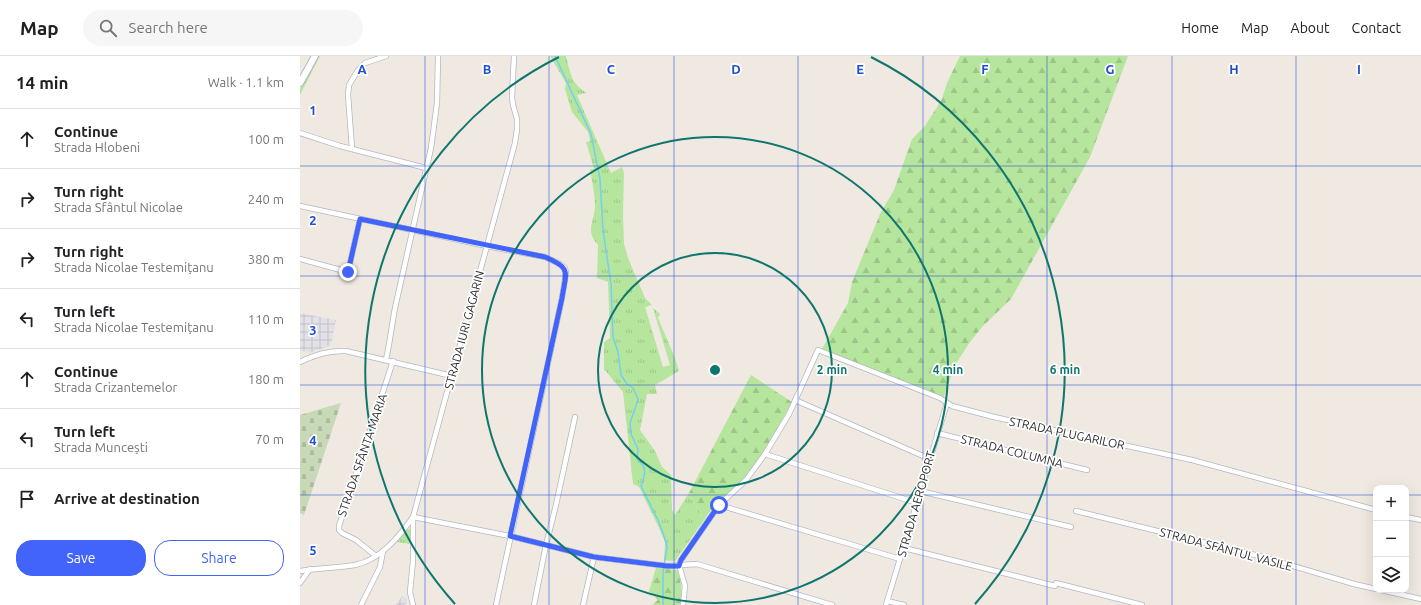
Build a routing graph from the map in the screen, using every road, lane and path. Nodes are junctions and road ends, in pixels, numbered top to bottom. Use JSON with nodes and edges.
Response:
{"nodes":[{"id":1,"x":315,"y":56,"type":"edge"},
{"id":2,"x":386,"y":56,"type":"edge"},
{"id":3,"x":438,"y":56,"type":"edge"},
{"id":4,"x":514,"y":56,"type":"edge"},
{"id":5,"x":303,"y":74,"type":"edge"},
{"id":6,"x":300,"y":83,"type":"edge"},
{"id":7,"x":300,"y":133,"type":"edge"},
{"id":8,"x":352,"y":148,"type":"junction"},
{"id":9,"x":426,"y":168,"type":"junction"},
{"id":10,"x":300,"y":206,"type":"edge"},
{"id":11,"x":360,"y":219,"type":"junction"},
{"id":12,"x":413,"y":229,"type":"junction"},
{"id":13,"x":488,"y":246,"type":"junction"},
{"id":14,"x":300,"y":259,"type":"edge"},
{"id":15,"x":386,"y":359,"type":"junction"},
{"id":16,"x":393,"y":361,"type":"junction"},
{"id":17,"x":300,"y":362,"type":"edge"},
{"id":18,"x":452,"y":376,"type":"junction"},
{"id":19,"x":795,"y":400,"type":"junction"},
{"id":20,"x":947,"y":403,"type":"junction"},
{"id":21,"x":574,"y":417,"type":"dead end"},
{"id":22,"x":937,"y":433,"type":"junction"},
{"id":23,"x":765,"y":454,"type":"junction"},
{"id":24,"x":930,"y":459,"type":"junction"},
{"id":25,"x":1087,"y":470,"type":"dead end"},
{"id":26,"x":920,"y":490,"type":"junction"},
{"id":27,"x":917,"y":503,"type":"junction"},
{"id":28,"x":719,"y":505,"type":"junction"},
{"id":29,"x":1373,"y":509,"type":"edge"},
{"id":30,"x":1076,"y":511,"type":"dead end"},
{"id":31,"x":413,"y":517,"type":"junction"},
{"id":32,"x":1409,"y":518,"type":"edge"},
{"id":33,"x":1421,"y":520,"type":"edge"},
{"id":34,"x":1071,"y":528,"type":"dead end"},
{"id":35,"x":510,"y":536,"type":"junction"},
{"id":36,"x":546,"y":545,"type":"junction"},
{"id":37,"x":904,"y":548,"type":"junction"},
{"id":38,"x":384,"y":551,"type":"junction"},
{"id":39,"x":376,"y":556,"type":"junction"},
{"id":40,"x":594,"y":557,"type":"junction"},
{"id":41,"x":900,"y":559,"type":"junction"},
{"id":42,"x":679,"y":566,"type":"junction"},
{"id":43,"x":310,"y":569,"type":"junction"},
{"id":44,"x":300,"y":571,"type":"edge"},
{"id":45,"x":300,"y":583,"type":"edge"},
{"id":46,"x":1373,"y":588,"type":"edge"},
{"id":47,"x":1394,"y":593,"type":"edge"},
{"id":48,"x":1421,"y":599,"type":"edge"},
{"id":49,"x":887,"y":603,"type":"edge"},
{"id":50,"x":361,"y":605,"type":"edge"},
{"id":51,"x":413,"y":605,"type":"edge"},
{"id":52,"x":496,"y":605,"type":"edge"},
{"id":53,"x":534,"y":605,"type":"edge"},
{"id":54,"x":583,"y":605,"type":"edge"},
{"id":55,"x":682,"y":605,"type":"edge"},
{"id":56,"x":832,"y":605,"type":"edge"},
{"id":57,"x":904,"y":605,"type":"edge"},
{"id":58,"x":1142,"y":605,"type":"edge"}],
"edges":[{"from":1,"to":5,"type":"main road"},
{"from":2,"to":8,"type":"street"},
{"from":3,"to":9,"type":"street"},
{"from":4,"to":13,"type":"street","name":"STRADA IURI GAGARIN"},
{"from":5,"to":6,"type":"main road"},
{"from":7,"to":8,"type":"street"},
{"from":8,"to":9,"type":"street"},
{"from":9,"to":12,"type":"street"},
{"from":10,"to":11,"type":"street"},
{"from":11,"to":12,"type":"street"},
{"from":11,"to":14,"type":"street"},
{"from":12,"to":13,"type":"street"},
{"from":12,"to":15,"type":"street"},
{"from":13,"to":18,"type":"street","name":"STRADA IURI GAGARIN"},
{"from":13,"to":35,"type":"street"},
{"from":15,"to":16,"type":"street"},
{"from":15,"to":17,"type":"street"},
{"from":16,"to":18,"type":"street"},
{"from":16,"to":39,"type":"street","name":"STRADA SFÂNTA MARIA"},
{"from":18,"to":31,"type":"street","name":"STRADA IURI GAGARIN"},
{"from":19,"to":20,"type":"street","name":"STRADA PLUGARILOR"},
{"from":19,"to":23,"type":"street"},
{"from":19,"to":24,"type":"street"},
{"from":20,"to":22,"type":"street","name":"STRADA AEROPORT"},
{"from":20,"to":29,"type":"street","name":"STRADA PLUGARILOR"},
{"from":21,"to":36,"type":"street"},
{"from":22,"to":24,"type":"street","name":"STRADA AEROPORT"},
{"from":22,"to":25,"type":"street","name":"STRADA COLUMNA"},
{"from":23,"to":27,"type":"street"},
{"from":23,"to":28,"type":"street"},
{"from":24,"to":26,"type":"street","name":"STRADA AEROPORT"},
{"from":26,"to":27,"type":"street","name":"STRADA AEROPORT"},
{"from":26,"to":34,"type":"street"},
{"from":27,"to":37,"type":"street","name":"STRADA AEROPORT"},
{"from":28,"to":41,"type":"street"},
{"from":28,"to":42,"type":"street"},
{"from":30,"to":46,"type":"street","name":"STRADA SFÂNTUL VASILE"},
{"from":31,"to":35,"type":"street"},
{"from":31,"to":38,"type":"street"},
{"from":31,"to":51,"type":"street","name":"STRADA IURI GAGARIN"},
{"from":32,"to":33,"type":"street"},
{"from":35,"to":36,"type":"street"},
{"from":35,"to":52,"type":"street"},
{"from":36,"to":40,"type":"street"},
{"from":36,"to":53,"type":"street"},
{"from":37,"to":41,"type":"street","name":"STRADA AEROPORT"},
{"from":37,"to":58,"type":"street"},
{"from":38,"to":39,"type":"street"},
{"from":38,"to":50,"type":"street"},
{"from":39,"to":43,"type":"street"},
{"from":40,"to":42,"type":"street"},
{"from":40,"to":54,"type":"street"},
{"from":41,"to":49,"type":"street","name":"STRADA AEROPORT"},
{"from":42,"to":55,"type":"street"},
{"from":42,"to":56,"type":"street"},
{"from":43,"to":44,"type":"street"},
{"from":43,"to":45,"type":"street"},
{"from":47,"to":48,"type":"street"},
{"from":49,"to":57,"type":"street"}]}
